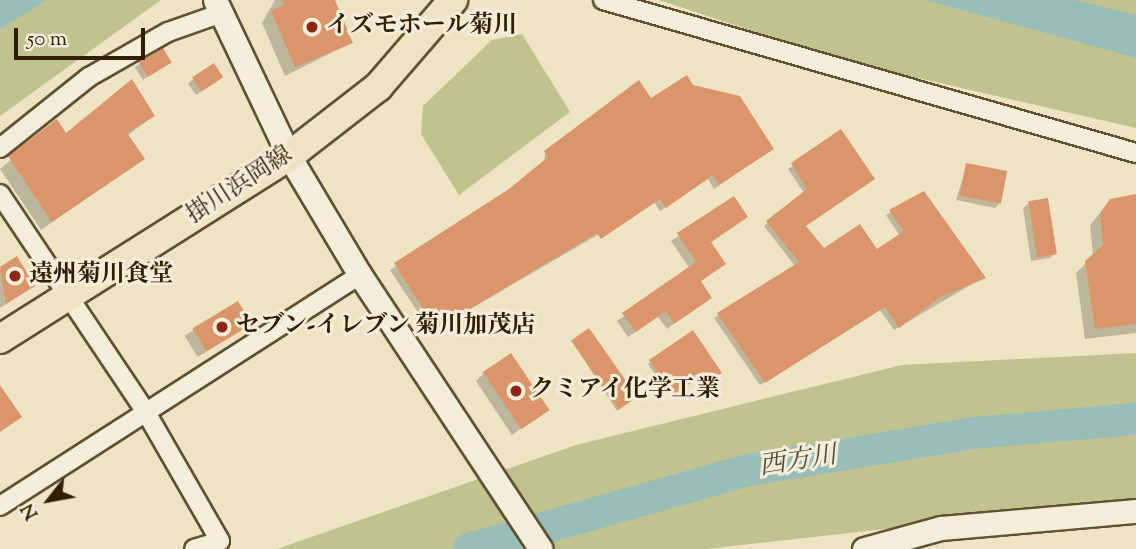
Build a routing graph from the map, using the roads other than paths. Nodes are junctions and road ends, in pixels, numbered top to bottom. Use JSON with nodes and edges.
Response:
{"nodes":[{"id":1,"x":453,"y":0,"type":"edge"},
{"id":2,"x":603,"y":0,"type":"edge"},
{"id":3,"x":218,"y":6,"type":"edge"},
{"id":4,"x":0,"y":148,"type":"edge"},
{"id":5,"x":1136,"y":153,"type":"edge"},
{"id":6,"x":289,"y":156,"type":"junction"},
{"id":7,"x":0,"y":194,"type":"edge"},
{"id":8,"x":360,"y":275,"type":"junction"},
{"id":9,"x":65,"y":297,"type":"junction"},
{"id":10,"x":0,"y":339,"type":"edge"},
{"id":11,"x":147,"y":414,"type":"junction"},
{"id":12,"x":0,"y":506,"type":"edge"},
{"id":13,"x":1136,"y":511,"type":"edge"},
{"id":14,"x":194,"y":549,"type":"edge"},
{"id":15,"x":541,"y":549,"type":"edge"},
{"id":16,"x":864,"y":549,"type":"edge"}],
"edges":[{"from":1,"to":6,"type":"main road","name":"掛川浜岡線"},
{"from":2,"to":5,"type":"street"},
{"from":3,"to":4,"type":"street"},
{"from":3,"to":6,"type":"street"},
{"from":6,"to":8,"type":"street"},
{"from":6,"to":9,"type":"main road","name":"掛川浜岡線"},
{"from":7,"to":9,"type":"street"},
{"from":8,"to":11,"type":"street"},
{"from":8,"to":15,"type":"street"},
{"from":9,"to":10,"type":"main road","name":"掛川浜岡線"},
{"from":9,"to":11,"type":"street"},
{"from":11,"to":12,"type":"street"},
{"from":11,"to":14,"type":"street"},
{"from":13,"to":16,"type":"street"}]}
